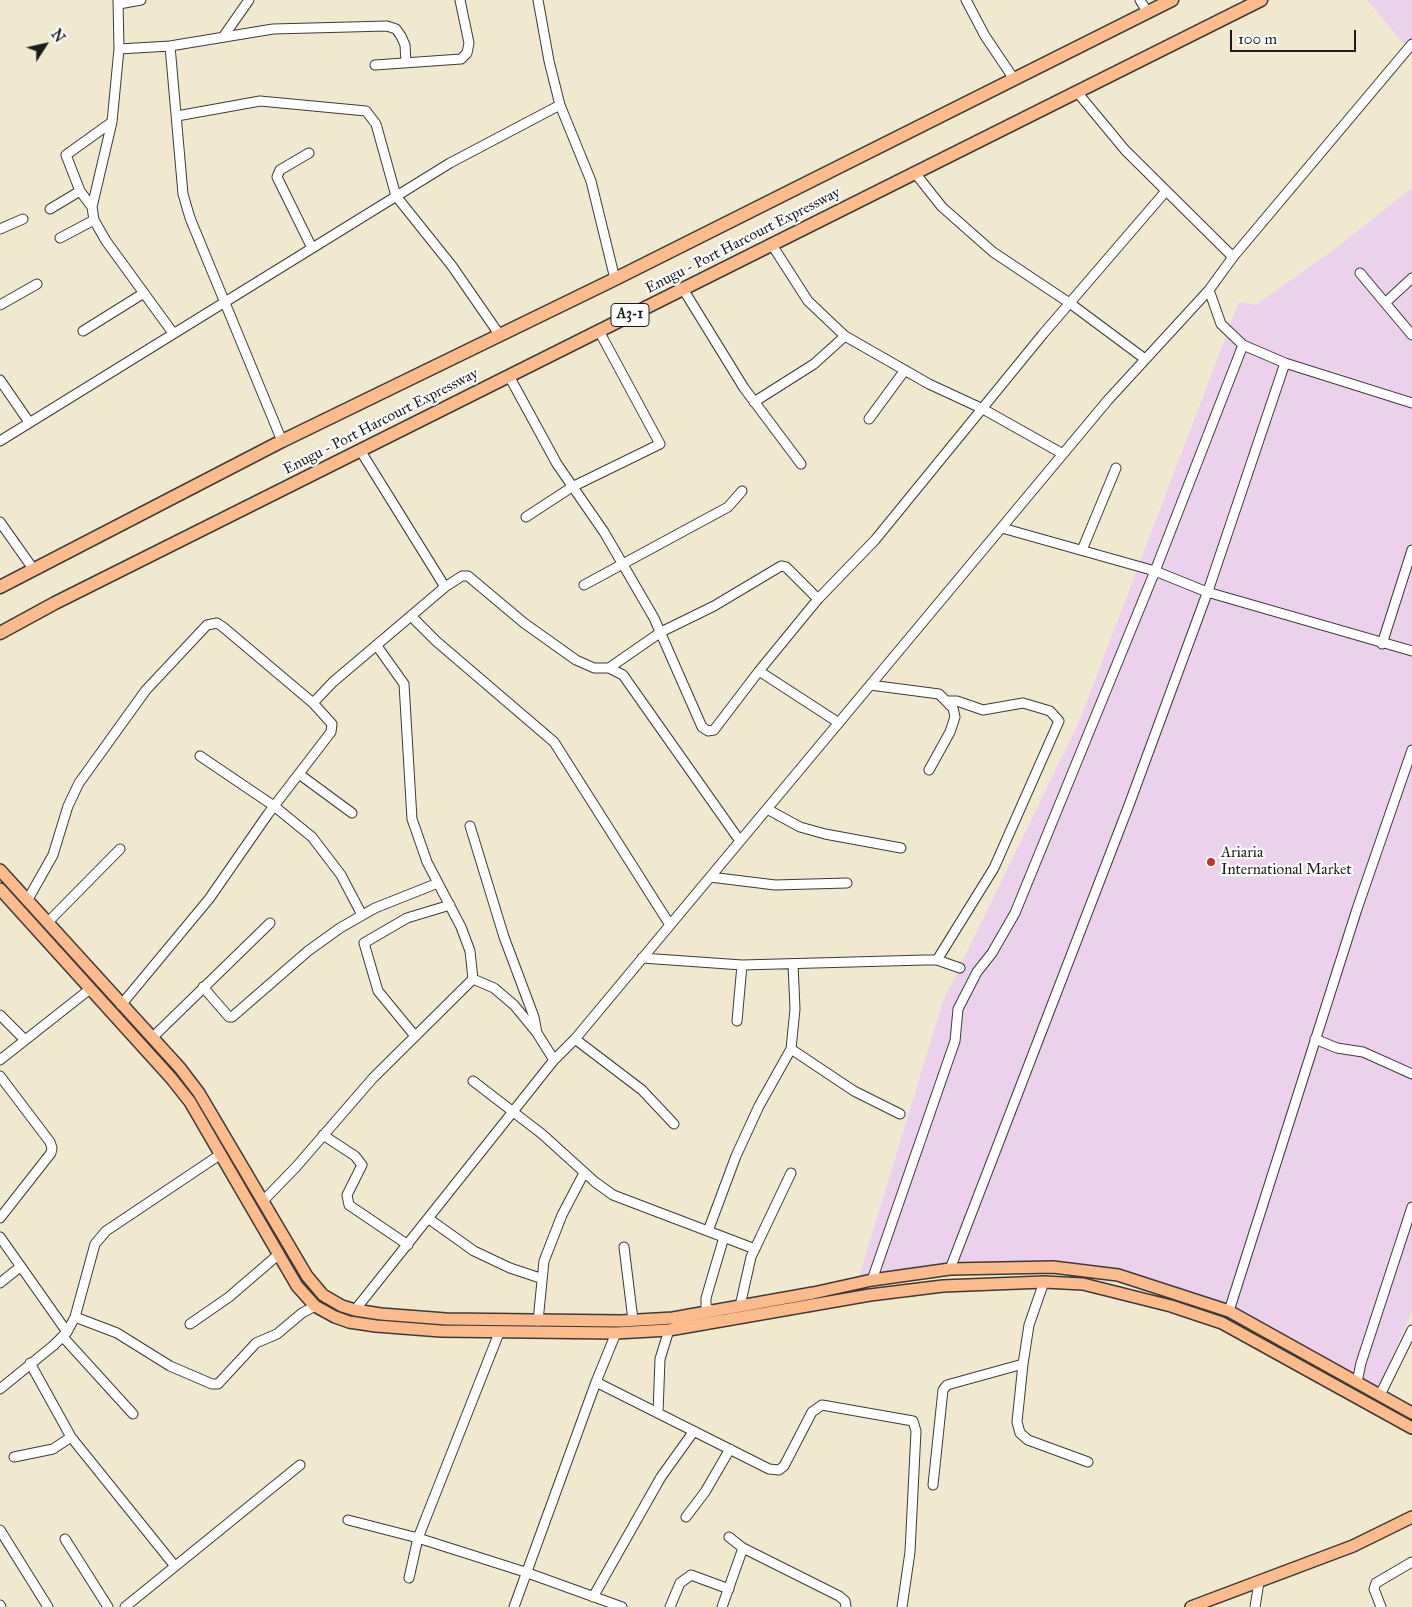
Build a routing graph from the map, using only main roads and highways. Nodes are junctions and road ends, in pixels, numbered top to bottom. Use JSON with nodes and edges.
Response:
{"nodes":[{"id":1,"x":1172,"y":0,"type":"edge"},
{"id":2,"x":1261,"y":0,"type":"edge"},
{"id":3,"x":0,"y":587,"type":"edge"},
{"id":4,"x":0,"y":633,"type":"edge"},
{"id":5,"x":0,"y":870,"type":"edge"},
{"id":6,"x":0,"y":890,"type":"edge"},
{"id":7,"x":1412,"y":1413,"type":"edge"},
{"id":8,"x":1412,"y":1428,"type":"edge"},
{"id":9,"x":1412,"y":1517,"type":"edge"},
{"id":10,"x":1191,"y":1607,"type":"edge"}],
"edges":[{"from":1,"to":3,"type":"highway","name":"Enugu - Port Harcourt Expressway","number":"A3-1"},
{"from":2,"to":4,"type":"highway","name":"Enugu - Port Harcourt Expressway","number":"A3-1"},
{"from":5,"to":7,"type":"main road"},
{"from":6,"to":8,"type":"main road"},
{"from":9,"to":10,"type":"main road"}]}
